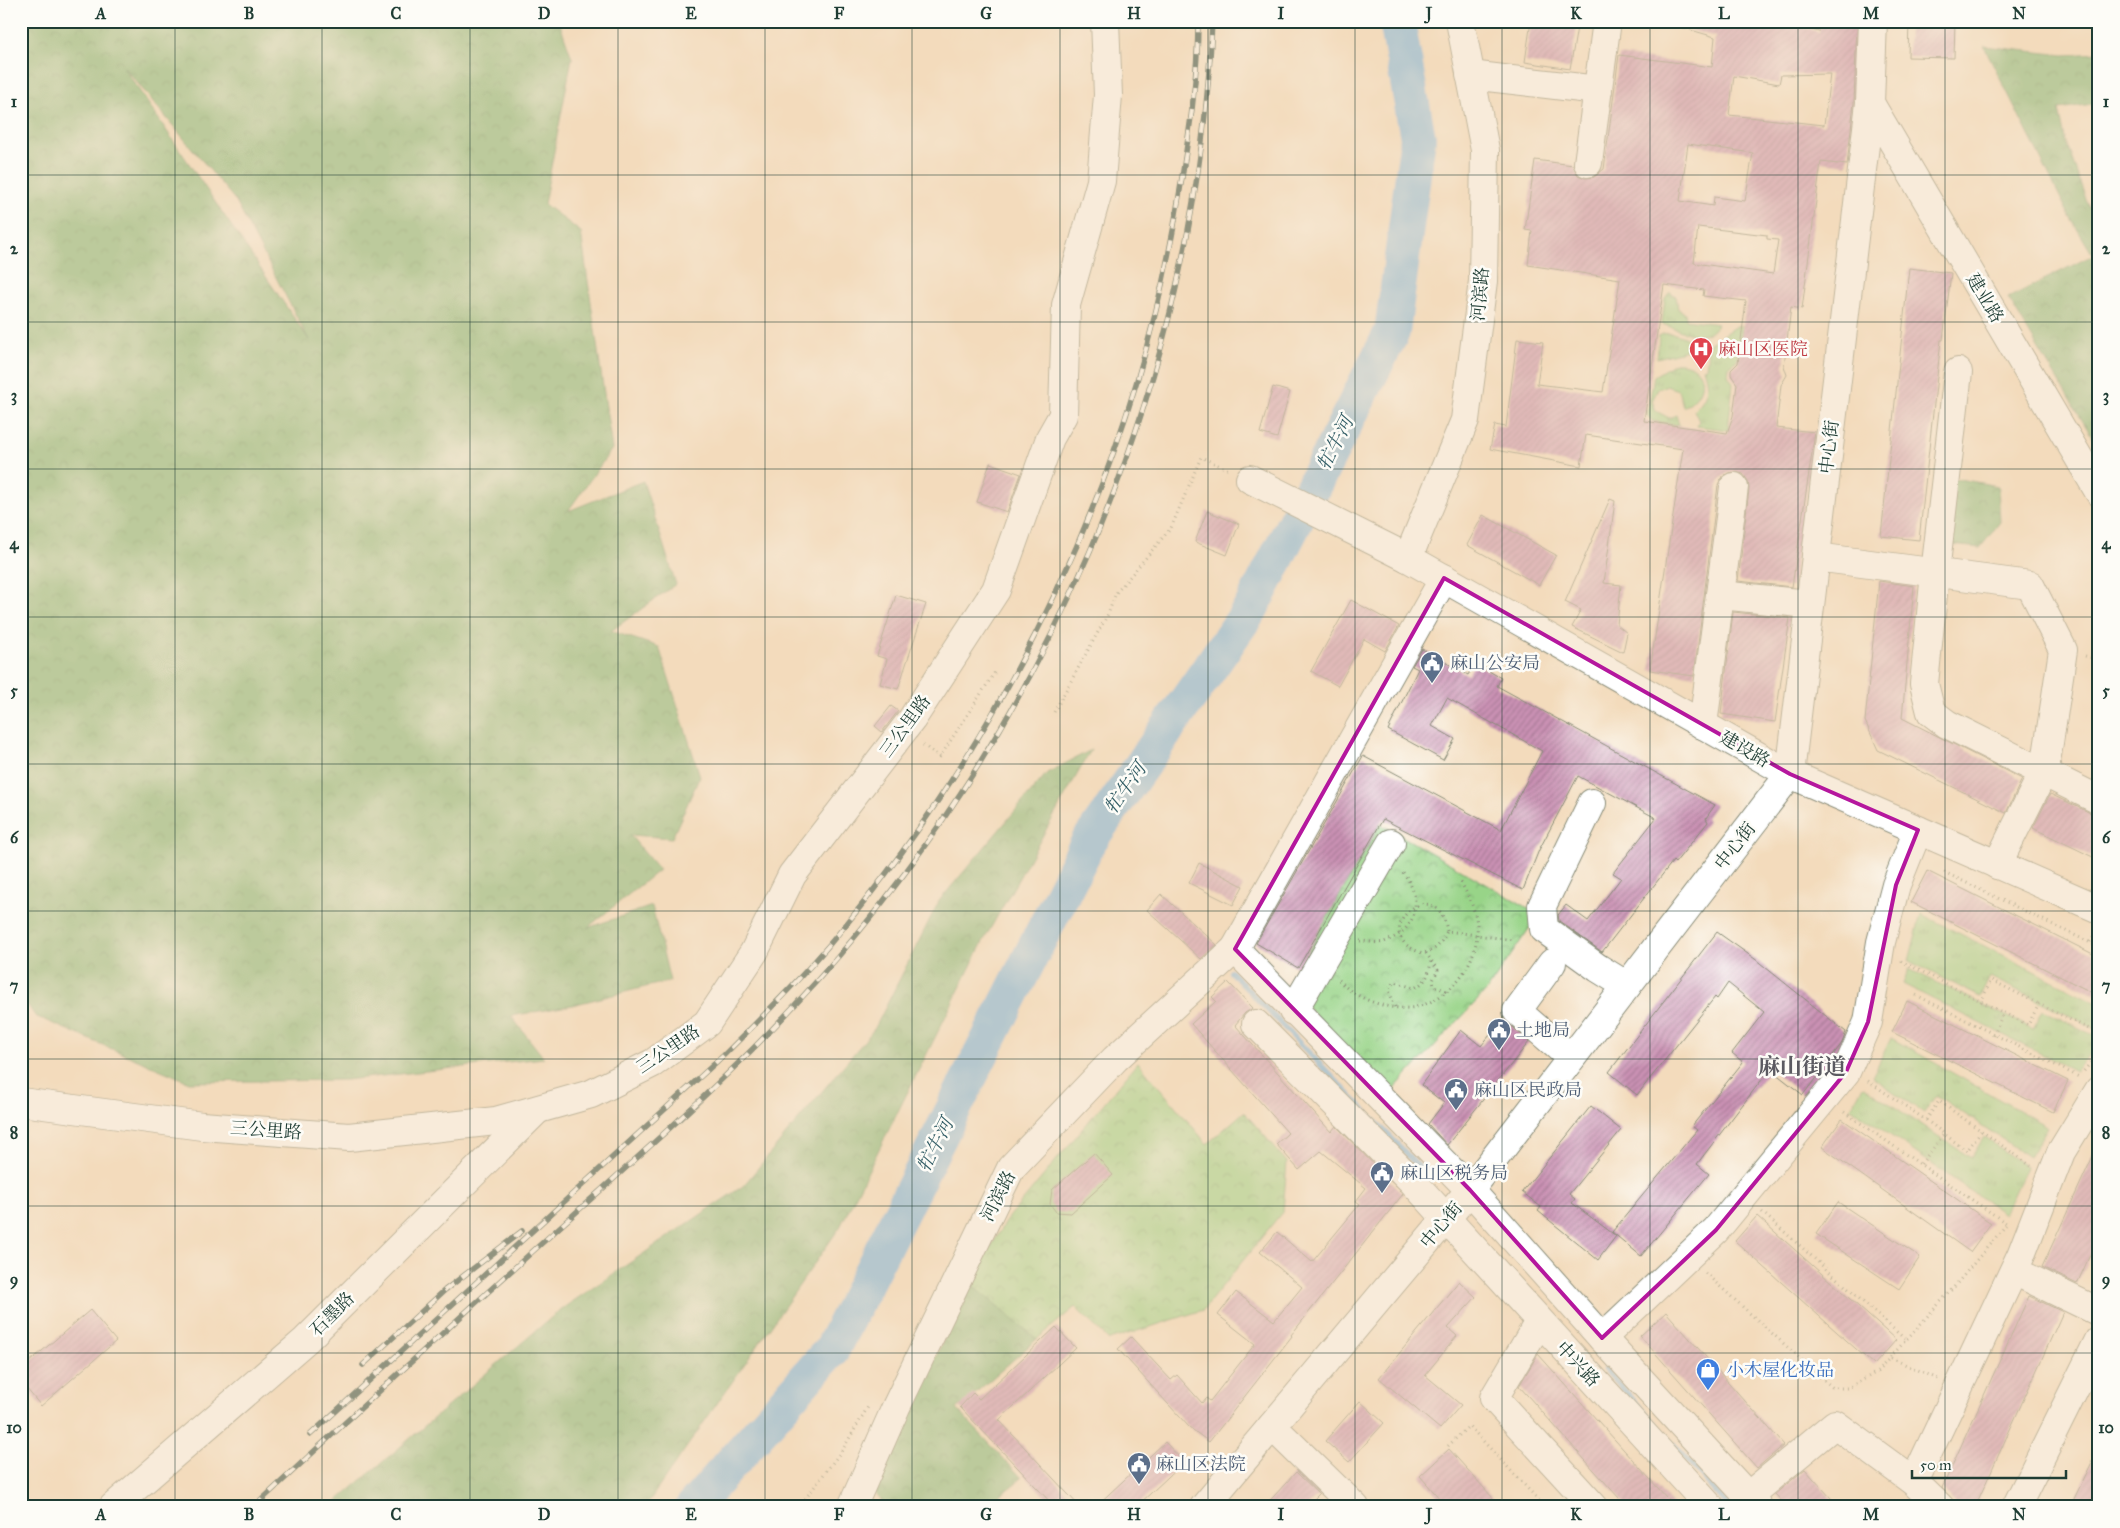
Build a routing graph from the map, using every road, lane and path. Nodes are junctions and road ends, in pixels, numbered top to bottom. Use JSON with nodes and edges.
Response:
{"nodes":[{"id":1,"x":1104,"y":21,"type":"edge"},
{"id":2,"x":1460,"y":21,"type":"edge"},
{"id":3,"x":1607,"y":21,"type":"edge"},
{"id":4,"x":1873,"y":21,"type":"edge"},
{"id":5,"x":1470,"y":75,"type":"junction"},
{"id":6,"x":1598,"y":90,"type":"junction"},
{"id":7,"x":1870,"y":104,"type":"junction"},
{"id":8,"x":1588,"y":163,"type":"dead end"},
{"id":9,"x":1958,"y":372,"type":"dead end"},
{"id":10,"x":1250,"y":480,"type":"joint"},
{"id":11,"x":1734,"y":487,"type":"dead end"},
{"id":12,"x":2099,"y":492,"type":"edge"},
{"id":13,"x":1816,"y":557,"type":"junction"},
{"id":14,"x":1408,"y":558,"type":"junction"},
{"id":15,"x":1935,"y":573,"type":"junction"},
{"id":16,"x":1444,"y":578,"type":"junction"},
{"id":17,"x":1720,"y":595,"type":"junction"},
{"id":18,"x":1810,"y":604,"type":"junction"},
{"id":19,"x":995,"y":672,"type":"dead end"},
{"id":20,"x":1054,"y":712,"type":"dead end"},
{"id":21,"x":1703,"y":725,"type":"junction"},
{"id":22,"x":940,"y":757,"type":"dead end"},
{"id":23,"x":2043,"y":772,"type":"junction"},
{"id":24,"x":1790,"y":774,"type":"junction"},
{"id":25,"x":2099,"y":800,"type":"edge"},
{"id":26,"x":1592,"y":803,"type":"dead end"},
{"id":27,"x":1918,"y":830,"type":"junction"},
{"id":28,"x":1387,"y":850,"type":"joint"},
{"id":29,"x":1997,"y":864,"type":"junction"},
{"id":30,"x":1944,"y":872,"type":"dead end"},
{"id":31,"x":1459,"y":879,"type":"dead end"},
{"id":32,"x":1416,"y":906,"type":"junction"},
{"id":33,"x":2099,"y":909,"type":"edge"},
{"id":34,"x":2099,"y":927,"type":"edge"},
{"id":35,"x":1340,"y":931,"type":"junction"},
{"id":36,"x":1447,"y":932,"type":"junction"},
{"id":37,"x":1477,"y":935,"type":"junction"},
{"id":38,"x":1512,"y":940,"type":"dead end"},
{"id":39,"x":2090,"y":942,"type":"junction"},
{"id":40,"x":2099,"y":947,"type":"edge"},
{"id":41,"x":1235,"y":949,"type":"junction"},
{"id":42,"x":1880,"y":950,"type":"junction"},
{"id":43,"x":1426,"y":953,"type":"junction"},
{"id":44,"x":1323,"y":960,"type":"junction"},
{"id":45,"x":1431,"y":960,"type":"junction"},
{"id":46,"x":1552,"y":963,"type":"dead end"},
{"id":47,"x":1627,"y":986,"type":"junction"},
{"id":48,"x":1448,"y":992,"type":"junction"},
{"id":49,"x":1916,"y":995,"type":"dead end"},
{"id":50,"x":1982,"y":1002,"type":"junction"},
{"id":51,"x":2039,"y":1004,"type":"junction"},
{"id":52,"x":1395,"y":1007,"type":"junction"},
{"id":53,"x":1294,"y":1011,"type":"junction"},
{"id":54,"x":2003,"y":1013,"type":"junction"},
{"id":55,"x":1256,"y":1024,"type":"dead end"},
{"id":56,"x":2099,"y":1034,"type":"edge"},
{"id":57,"x":1994,"y":1035,"type":"junction"},
{"id":58,"x":2099,"y":1052,"type":"edge"},
{"id":59,"x":1572,"y":1058,"type":"junction"},
{"id":60,"x":1848,"y":1068,"type":"junction"},
{"id":61,"x":2085,"y":1084,"type":"edge"},
{"id":62,"x":1825,"y":1098,"type":"junction"},
{"id":63,"x":21,"y":1102,"type":"edge"},
{"id":64,"x":539,"y":1109,"type":"junction"},
{"id":65,"x":1926,"y":1120,"type":"junction"},
{"id":66,"x":1981,"y":1131,"type":"junction"},
{"id":67,"x":1944,"y":1134,"type":"junction"},
{"id":68,"x":2036,"y":1160,"type":"dead end"},
{"id":69,"x":1921,"y":1164,"type":"junction"},
{"id":70,"x":2032,"y":1167,"type":"junction"},
{"id":71,"x":2030,"y":1174,"type":"dead end"},
{"id":72,"x":1470,"y":1190,"type":"junction"},
{"id":73,"x":1745,"y":1197,"type":"junction"},
{"id":74,"x":2012,"y":1216,"type":"dead end"},
{"id":75,"x":1446,"y":1220,"type":"junction"},
{"id":76,"x":2006,"y":1223,"type":"junction"},
{"id":77,"x":1688,"y":1257,"type":"junction"},
{"id":78,"x":2014,"y":1271,"type":"junction"},
{"id":79,"x":2099,"y":1312,"type":"edge"},
{"id":80,"x":1539,"y":1322,"type":"junction"},
{"id":81,"x":1602,"y":1338,"type":"junction"},
{"id":82,"x":2099,"y":1340,"type":"edge"},
{"id":83,"x":1907,"y":1341,"type":"junction"},
{"id":84,"x":1891,"y":1358,"type":"junction"},
{"id":85,"x":1928,"y":1374,"type":"dead end"},
{"id":86,"x":1272,"y":1426,"type":"junction"},
{"id":87,"x":1448,"y":1446,"type":"dead end"},
{"id":88,"x":1914,"y":1482,"type":"junction"},
{"id":89,"x":1753,"y":1501,"type":"edge"},
{"id":90,"x":114,"y":1507,"type":"edge"},
{"id":91,"x":852,"y":1507,"type":"edge"},
{"id":92,"x":1204,"y":1507,"type":"edge"},
{"id":93,"x":1355,"y":1507,"type":"edge"},
{"id":94,"x":1545,"y":1507,"type":"edge"},
{"id":95,"x":1594,"y":1507,"type":"edge"},
{"id":96,"x":1710,"y":1507,"type":"edge"},
{"id":97,"x":1940,"y":1507,"type":"edge"},
{"id":98,"x":2016,"y":1507,"type":"edge"}],
"edges":[{"from":1,"to":64,"type":"street","name":"三公里路"},
{"from":2,"to":5,"type":"street","name":"河滨路"},
{"from":3,"to":6,"type":"street"},
{"from":4,"to":7,"type":"street","name":"中心街"},
{"from":5,"to":6,"type":"street"},
{"from":5,"to":14,"type":"street","name":"河滨路"},
{"from":6,"to":8,"type":"street"},
{"from":7,"to":12,"type":"street","name":"建业路"},
{"from":7,"to":13,"type":"street","name":"中心街"},
{"from":9,"to":15,"type":"street"},
{"from":10,"to":14,"type":"street","name":"建设路"},
{"from":10,"to":20,"type":"path"},
{"from":11,"to":17,"type":"street"},
{"from":13,"to":15,"type":"street"},
{"from":13,"to":18,"type":"street","name":"中心街"},
{"from":14,"to":16,"type":"street","name":"建设路"},
{"from":15,"to":23,"type":"street"},
{"from":15,"to":23,"type":"street"},
{"from":16,"to":21,"type":"street","name":"建设路"},
{"from":16,"to":41,"type":"street","name":"河滨路"},
{"from":17,"to":18,"type":"street"},
{"from":17,"to":21,"type":"street"},
{"from":18,"to":24,"type":"street","name":"中心街"},
{"from":19,"to":22,"type":"path"},
{"from":21,"to":24,"type":"street","name":"建设路"},
{"from":23,"to":25,"type":"street"},
{"from":23,"to":29,"type":"street"},
{"from":24,"to":27,"type":"street","name":"建设路"},
{"from":24,"to":47,"type":"street","name":"中心街"},
{"from":26,"to":47,"type":"street"},
{"from":27,"to":29,"type":"street","name":"建设路"},
{"from":27,"to":42,"type":"street"},
{"from":28,"to":32,"type":"path"},
{"from":28,"to":35,"type":"street"},
{"from":29,"to":33,"type":"street","name":"建设路"},
{"from":30,"to":39,"type":"path"},
{"from":31,"to":37,"type":"path"},
{"from":32,"to":35,"type":"path"},
{"from":32,"to":36,"type":"path"},
{"from":32,"to":43,"type":"path"},
{"from":34,"to":39,"type":"path"},
{"from":35,"to":44,"type":"street"},
{"from":36,"to":37,"type":"path"},
{"from":36,"to":43,"type":"path"},
{"from":37,"to":38,"type":"path"},
{"from":37,"to":48,"type":"path"},
{"from":39,"to":40,"type":"path"},
{"from":41,"to":53,"type":"street"},
{"from":41,"to":91,"type":"street","name":"河滨路"},
{"from":42,"to":50,"type":"path"},
{"from":42,"to":60,"type":"street"},
{"from":43,"to":45,"type":"path"},
{"from":44,"to":52,"type":"path"},
{"from":44,"to":53,"type":"street"},
{"from":45,"to":48,"type":"path"},
{"from":45,"to":52,"type":"path"},
{"from":46,"to":59,"type":"street"},
{"from":47,"to":59,"type":"street","name":"中心街"},
{"from":48,"to":52,"type":"path"},
{"from":49,"to":57,"type":"path"},
{"from":50,"to":51,"type":"path"},
{"from":50,"to":54,"type":"path"},
{"from":51,"to":54,"type":"path"},
{"from":51,"to":56,"type":"path"},
{"from":53,"to":72,"type":"street"},
{"from":54,"to":57,"type":"path"},
{"from":55,"to":75,"type":"street","name":"中兴路"},
{"from":57,"to":61,"type":"path"},
{"from":58,"to":61,"type":"path"},
{"from":59,"to":72,"type":"street","name":"中心街"},
{"from":60,"to":62,"type":"street"},
{"from":60,"to":65,"type":"path"},
{"from":61,"to":78,"type":"street"},
{"from":62,"to":69,"type":"path"},
{"from":62,"to":73,"type":"street"},
{"from":63,"to":64,"type":"street","name":"三公里路"},
{"from":64,"to":90,"type":"street","name":"石墨路"},
{"from":65,"to":66,"type":"path"},
{"from":65,"to":67,"type":"path"},
{"from":66,"to":67,"type":"path"},
{"from":66,"to":70,"type":"path"},
{"from":67,"to":69,"type":"path"},
{"from":68,"to":70,"type":"path"},
{"from":69,"to":76,"type":"path"},
{"from":70,"to":71,"type":"path"},
{"from":72,"to":75,"type":"street","name":"中心街"},
{"from":72,"to":81,"type":"street"},
{"from":73,"to":77,"type":"street"},
{"from":73,"to":83,"type":"path"},
{"from":74,"to":76,"type":"path"},
{"from":75,"to":80,"type":"street","name":"中兴路"},
{"from":75,"to":86,"type":"street","name":"中心街"},
{"from":76,"to":83,"type":"path"},
{"from":77,"to":81,"type":"street"},
{"from":77,"to":84,"type":"path"},
{"from":78,"to":79,"type":"street"},
{"from":78,"to":88,"type":"street"},
{"from":80,"to":95,"type":"street"},
{"from":80,"to":96,"type":"street","name":"中兴路"},
{"from":81,"to":89,"type":"street"},
{"from":82,"to":98,"type":"street"},
{"from":83,"to":84,"type":"path"},
{"from":84,"to":85,"type":"path"},
{"from":86,"to":92,"type":"street","name":"中心街"},
{"from":86,"to":93,"type":"street"},
{"from":87,"to":94,"type":"path"},
{"from":88,"to":89,"type":"street"},
{"from":88,"to":97,"type":"street"}]}
